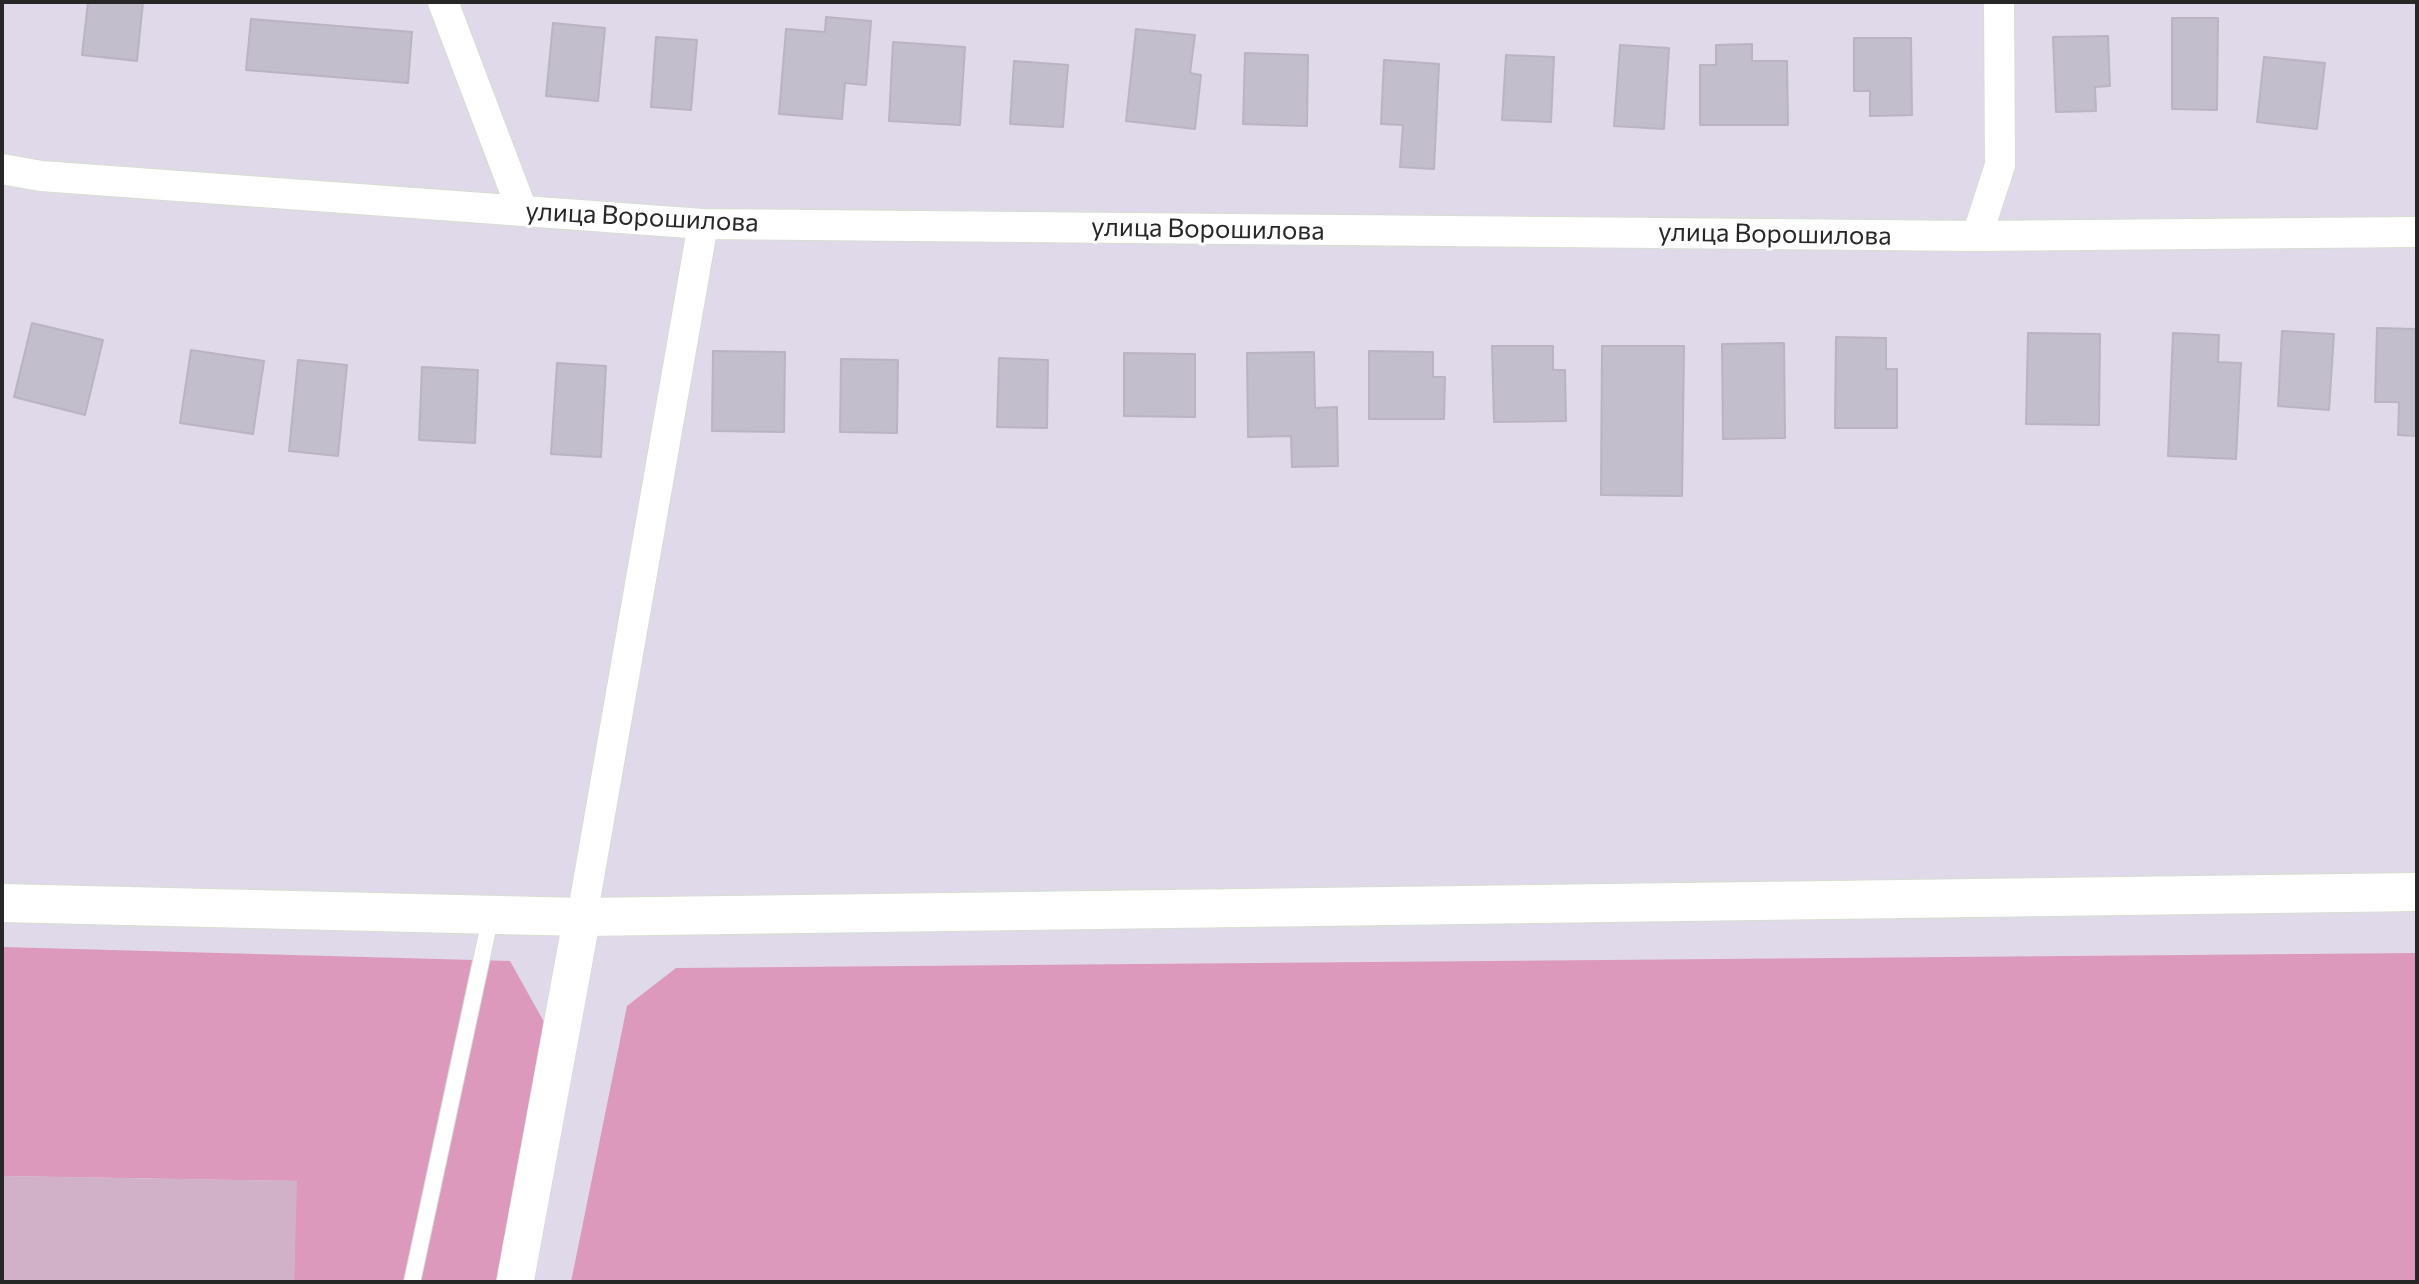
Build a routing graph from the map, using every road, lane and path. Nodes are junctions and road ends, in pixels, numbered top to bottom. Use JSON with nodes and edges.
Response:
{"nodes":[{"id":1,"x":443,"y":2,"type":"edge"},
{"id":2,"x":1999,"y":2,"type":"edge"},
{"id":3,"x":2,"y":169,"type":"edge"},
{"id":4,"x":522,"y":210,"type":"junction"},
{"id":5,"x":703,"y":225,"type":"junction"},
{"id":6,"x":2417,"y":232,"type":"edge"},
{"id":7,"x":1977,"y":236,"type":"junction"},
{"id":8,"x":2417,"y":892,"type":"edge"},
{"id":9,"x":2,"y":903,"type":"edge"},
{"id":10,"x":491,"y":915,"type":"junction"},
{"id":11,"x":582,"y":917,"type":"junction"},
{"id":12,"x":412,"y":1282,"type":"edge"},
{"id":13,"x":515,"y":1282,"type":"edge"}],
"edges":[{"from":1,"to":4,"type":"street"},
{"from":2,"to":7,"type":"street"},
{"from":3,"to":4,"type":"street","name":"улица Ворошилова"},
{"from":4,"to":5,"type":"street","name":"улица Ворошилова"},
{"from":5,"to":7,"type":"street","name":"улица Ворошилова"},
{"from":5,"to":11,"type":"street"},
{"from":6,"to":7,"type":"street","name":"улица Ворошилова"},
{"from":8,"to":11,"type":"main road"},
{"from":9,"to":10,"type":"main road"},
{"from":10,"to":11,"type":"main road"},
{"from":10,"to":12,"type":"lane"},
{"from":11,"to":13,"type":"street"}]}
